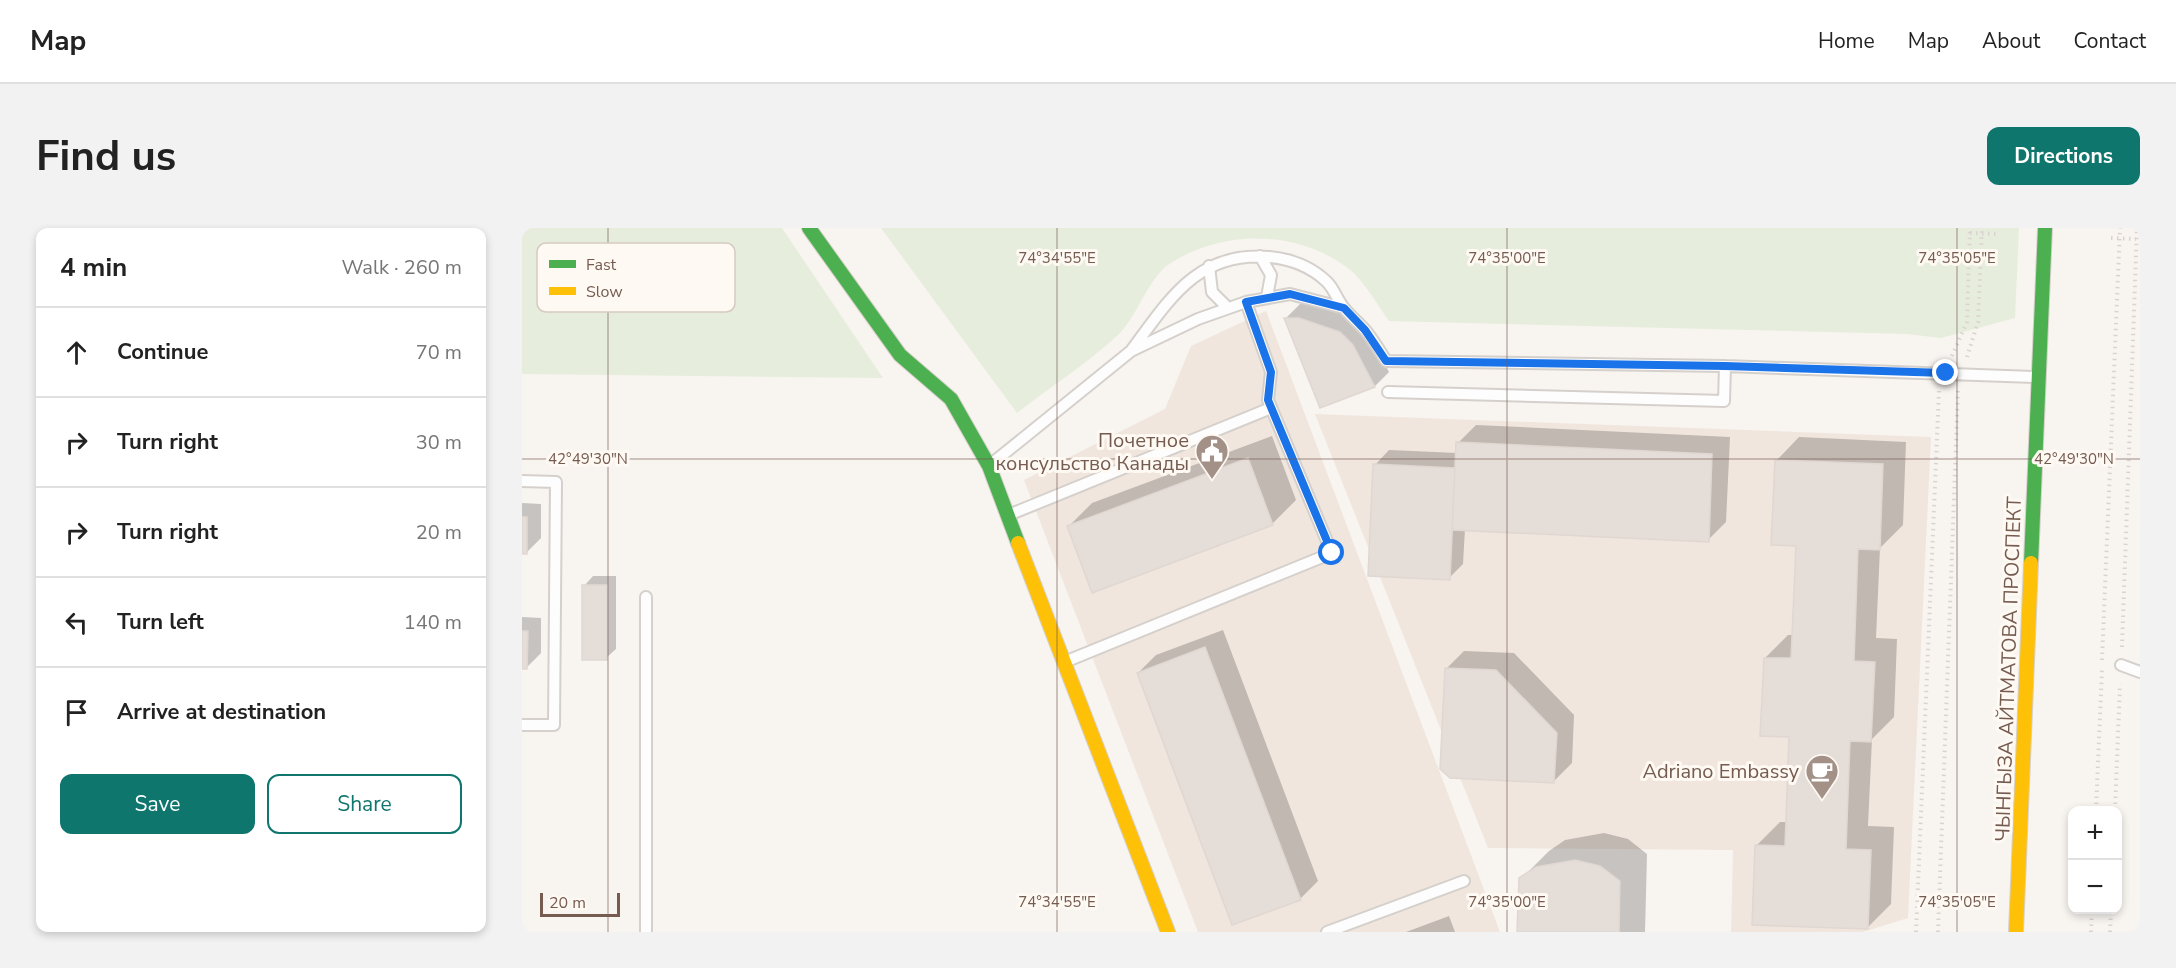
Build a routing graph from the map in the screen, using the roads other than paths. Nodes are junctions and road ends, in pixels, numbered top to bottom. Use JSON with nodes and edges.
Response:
{"nodes":[{"id":1,"x":809,"y":228,"type":"edge"},
{"id":2,"x":2045,"y":228,"type":"edge"},
{"id":3,"x":1260,"y":256,"type":"junction"},
{"id":4,"x":1209,"y":266,"type":"junction"},
{"id":5,"x":1267,"y":297,"type":"junction"},
{"id":6,"x":1246,"y":302,"type":"junction"},
{"id":7,"x":1228,"y":308,"type":"junction"},
{"id":8,"x":1344,"y":308,"type":"junction"},
{"id":9,"x":1131,"y":351,"type":"junction"},
{"id":10,"x":1725,"y":366,"type":"junction"},
{"id":11,"x":2039,"y":377,"type":"junction"},
{"id":12,"x":1388,"y":392,"type":"dead end"},
{"id":13,"x":1272,"y":408,"type":"junction"},
{"id":14,"x":989,"y":466,"type":"junction"},
{"id":15,"x":522,"y":481,"type":"edge"},
{"id":16,"x":1008,"y":516,"type":"junction"},
{"id":17,"x":646,"y":597,"type":"dead end"},
{"id":18,"x":1064,"y":662,"type":"junction"},
{"id":19,"x":2121,"y":665,"type":"road end"},
{"id":20,"x":2140,"y":672,"type":"edge"},
{"id":21,"x":522,"y":725,"type":"edge"},
{"id":22,"x":1464,"y":880,"type":"dead end"},
{"id":23,"x":646,"y":932,"type":"edge"},
{"id":24,"x":1168,"y":932,"type":"edge"},
{"id":25,"x":1327,"y":932,"type":"edge"},
{"id":26,"x":2016,"y":932,"type":"edge"}],
"edges":[{"from":1,"to":14,"type":"street"},
{"from":2,"to":11,"type":"street","name":"ЧЫНГЫЗА АЙТМАТОВА ПРОСПЕКТ"},
{"from":3,"to":4,"type":"lane"},
{"from":3,"to":5,"type":"lane"},
{"from":3,"to":8,"type":"lane"},
{"from":4,"to":7,"type":"lane"},
{"from":4,"to":9,"type":"lane"},
{"from":5,"to":6,"type":"lane"},
{"from":5,"to":8,"type":"lane"},
{"from":6,"to":7,"type":"lane"},
{"from":6,"to":13,"type":"lane"},
{"from":7,"to":9,"type":"lane"},
{"from":8,"to":10,"type":"lane"},
{"from":9,"to":14,"type":"lane"},
{"from":10,"to":11,"type":"lane"},
{"from":10,"to":12,"type":"lane"},
{"from":11,"to":26,"type":"street","name":"ЧЫНГЫЗА АЙТМАТОВА ПРОСПЕКТ"},
{"from":13,"to":16,"type":"lane"},
{"from":13,"to":18,"type":"lane"},
{"from":14,"to":16,"type":"street"},
{"from":15,"to":21,"type":"lane"},
{"from":16,"to":18,"type":"street"},
{"from":17,"to":23,"type":"lane"},
{"from":18,"to":24,"type":"street"},
{"from":19,"to":20,"type":"lane"},
{"from":22,"to":25,"type":"lane"}]}
